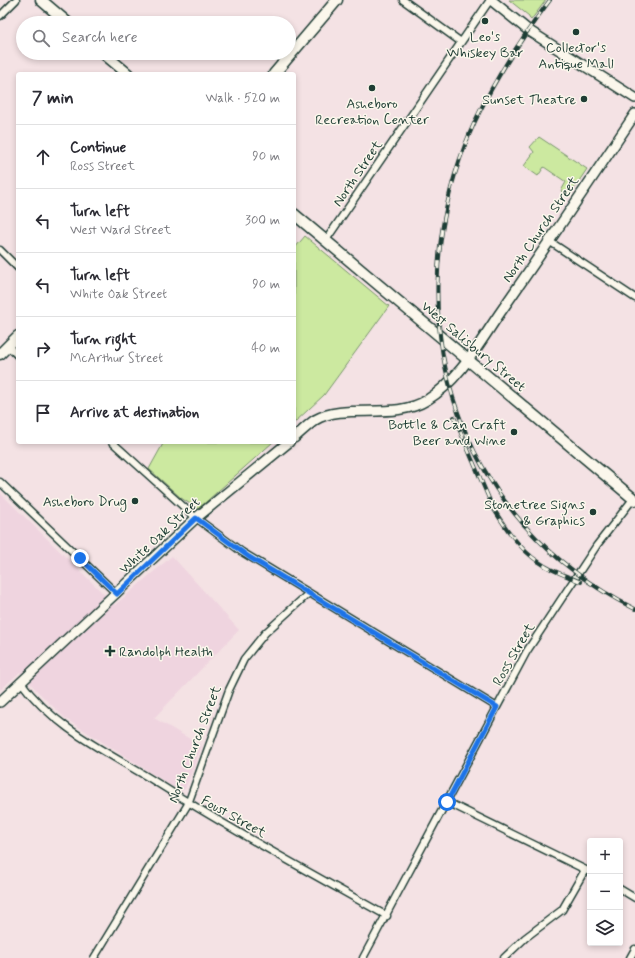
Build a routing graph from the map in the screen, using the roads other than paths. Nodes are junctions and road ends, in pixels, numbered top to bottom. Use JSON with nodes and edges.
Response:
{"nodes":[{"id":1,"x":16,"y":0,"type":"edge"},
{"id":2,"x":41,"y":0,"type":"edge"},
{"id":3,"x":337,"y":0,"type":"edge"},
{"id":4,"x":403,"y":0,"type":"edge"},
{"id":5,"x":490,"y":0,"type":"edge"},
{"id":6,"x":0,"y":16,"type":"edge"},
{"id":7,"x":60,"y":16,"type":"edge"},
{"id":8,"x":461,"y":42,"type":"junction"},
{"id":9,"x":296,"y":48,"type":"edge"},
{"id":10,"x":112,"y":60,"type":"edge"},
{"id":11,"x":286,"y":60,"type":"edge"},
{"id":12,"x":126,"y":72,"type":"edge"},
{"id":13,"x":276,"y":72,"type":"edge"},
{"id":14,"x":635,"y":98,"type":"edge"},
{"id":15,"x":635,"y":114,"type":"edge"},
{"id":16,"x":296,"y":216,"type":"edge"},
{"id":17,"x":326,"y":240,"type":"junction"},
{"id":18,"x":549,"y":241,"type":"junction"},
{"id":19,"x":0,"y":250,"type":"edge"},
{"id":20,"x":16,"y":266,"type":"edge"},
{"id":21,"x":635,"y":298,"type":"edge"},
{"id":22,"x":16,"y":338,"type":"edge"},
{"id":23,"x":8,"y":346,"type":"junction"},
{"id":24,"x":0,"y":354,"type":"edge"},
{"id":25,"x":16,"y":354,"type":"edge"},
{"id":26,"x":468,"y":359,"type":"junction"},
{"id":27,"x":296,"y":436,"type":"edge"},
{"id":28,"x":114,"y":444,"type":"edge"},
{"id":29,"x":287,"y":444,"type":"edge"},
{"id":30,"x":0,"y":482,"type":"edge"},
{"id":31,"x":634,"y":500,"type":"edge"},
{"id":32,"x":196,"y":518,"type":"junction"},
{"id":33,"x":309,"y":593,"type":"junction"},
{"id":34,"x":117,"y":594,"type":"junction"},
{"id":35,"x":21,"y":682,"type":"junction"},
{"id":36,"x":0,"y":702,"type":"edge"},
{"id":37,"x":497,"y":707,"type":"junction"},
{"id":38,"x":447,"y":802,"type":"junction"},
{"id":39,"x":188,"y":804,"type":"junction"},
{"id":40,"x":587,"y":871,"type":"edge"},
{"id":41,"x":623,"y":891,"type":"edge"},
{"id":42,"x":635,"y":898,"type":"edge"},
{"id":43,"x":387,"y":916,"type":"junction"},
{"id":44,"x":635,"y":949,"type":"edge"},
{"id":45,"x":94,"y":958,"type":"edge"},
{"id":46,"x":363,"y":958,"type":"edge"},
{"id":47,"x":504,"y":958,"type":"edge"},
{"id":48,"x":630,"y":958,"type":"edge"}],
"edges":[{"from":1,"to":6,"type":"street"},
{"from":2,"to":7,"type":"main road"},
{"from":3,"to":9,"type":"main road"},
{"from":4,"to":8,"type":"street"},
{"from":5,"to":8,"type":"street","name":"North Street"},
{"from":5,"to":14,"type":"street"},
{"from":8,"to":17,"type":"street","name":"North Street"},
{"from":10,"to":12,"type":"main road"},
{"from":11,"to":13,"type":"main road"},
{"from":15,"to":18,"type":"street","name":"North Church Street"},
{"from":16,"to":17,"type":"main road","name":"West Salisbury Street"},
{"from":17,"to":26,"type":"main road","name":"West Salisbury Street"},
{"from":18,"to":21,"type":"street"},
{"from":18,"to":26,"type":"street","name":"North Church Street"},
{"from":19,"to":20,"type":"street"},
{"from":22,"to":23,"type":"main road"},
{"from":23,"to":24,"type":"main road"},
{"from":23,"to":25,"type":"street"},
{"from":26,"to":27,"type":"street"},
{"from":26,"to":31,"type":"main road","name":"West Salisbury Street"},
{"from":28,"to":32,"type":"street"},
{"from":29,"to":32,"type":"street","name":"White Oak Street"},
{"from":30,"to":34,"type":"street"},
{"from":31,"to":37,"type":"street","name":"Ross Street"},
{"from":32,"to":33,"type":"street"},
{"from":32,"to":34,"type":"street","name":"White Oak Street"},
{"from":33,"to":37,"type":"street"},
{"from":33,"to":39,"type":"street","name":"North Church Street"},
{"from":34,"to":35,"type":"street","name":"White Oak Street"},
{"from":35,"to":36,"type":"street","name":"White Oak Street"},
{"from":35,"to":39,"type":"street","name":"Foust Street"},
{"from":37,"to":38,"type":"street","name":"Ross Street"},
{"from":38,"to":40,"type":"street"},
{"from":38,"to":43,"type":"street","name":"Ross Street"},
{"from":39,"to":43,"type":"street","name":"Foust Street"},
{"from":39,"to":45,"type":"street","name":"North Church Street"},
{"from":40,"to":47,"type":"street"},
{"from":41,"to":42,"type":"street"},
{"from":43,"to":46,"type":"street","name":"Ross Street"},
{"from":44,"to":48,"type":"street"}]}
